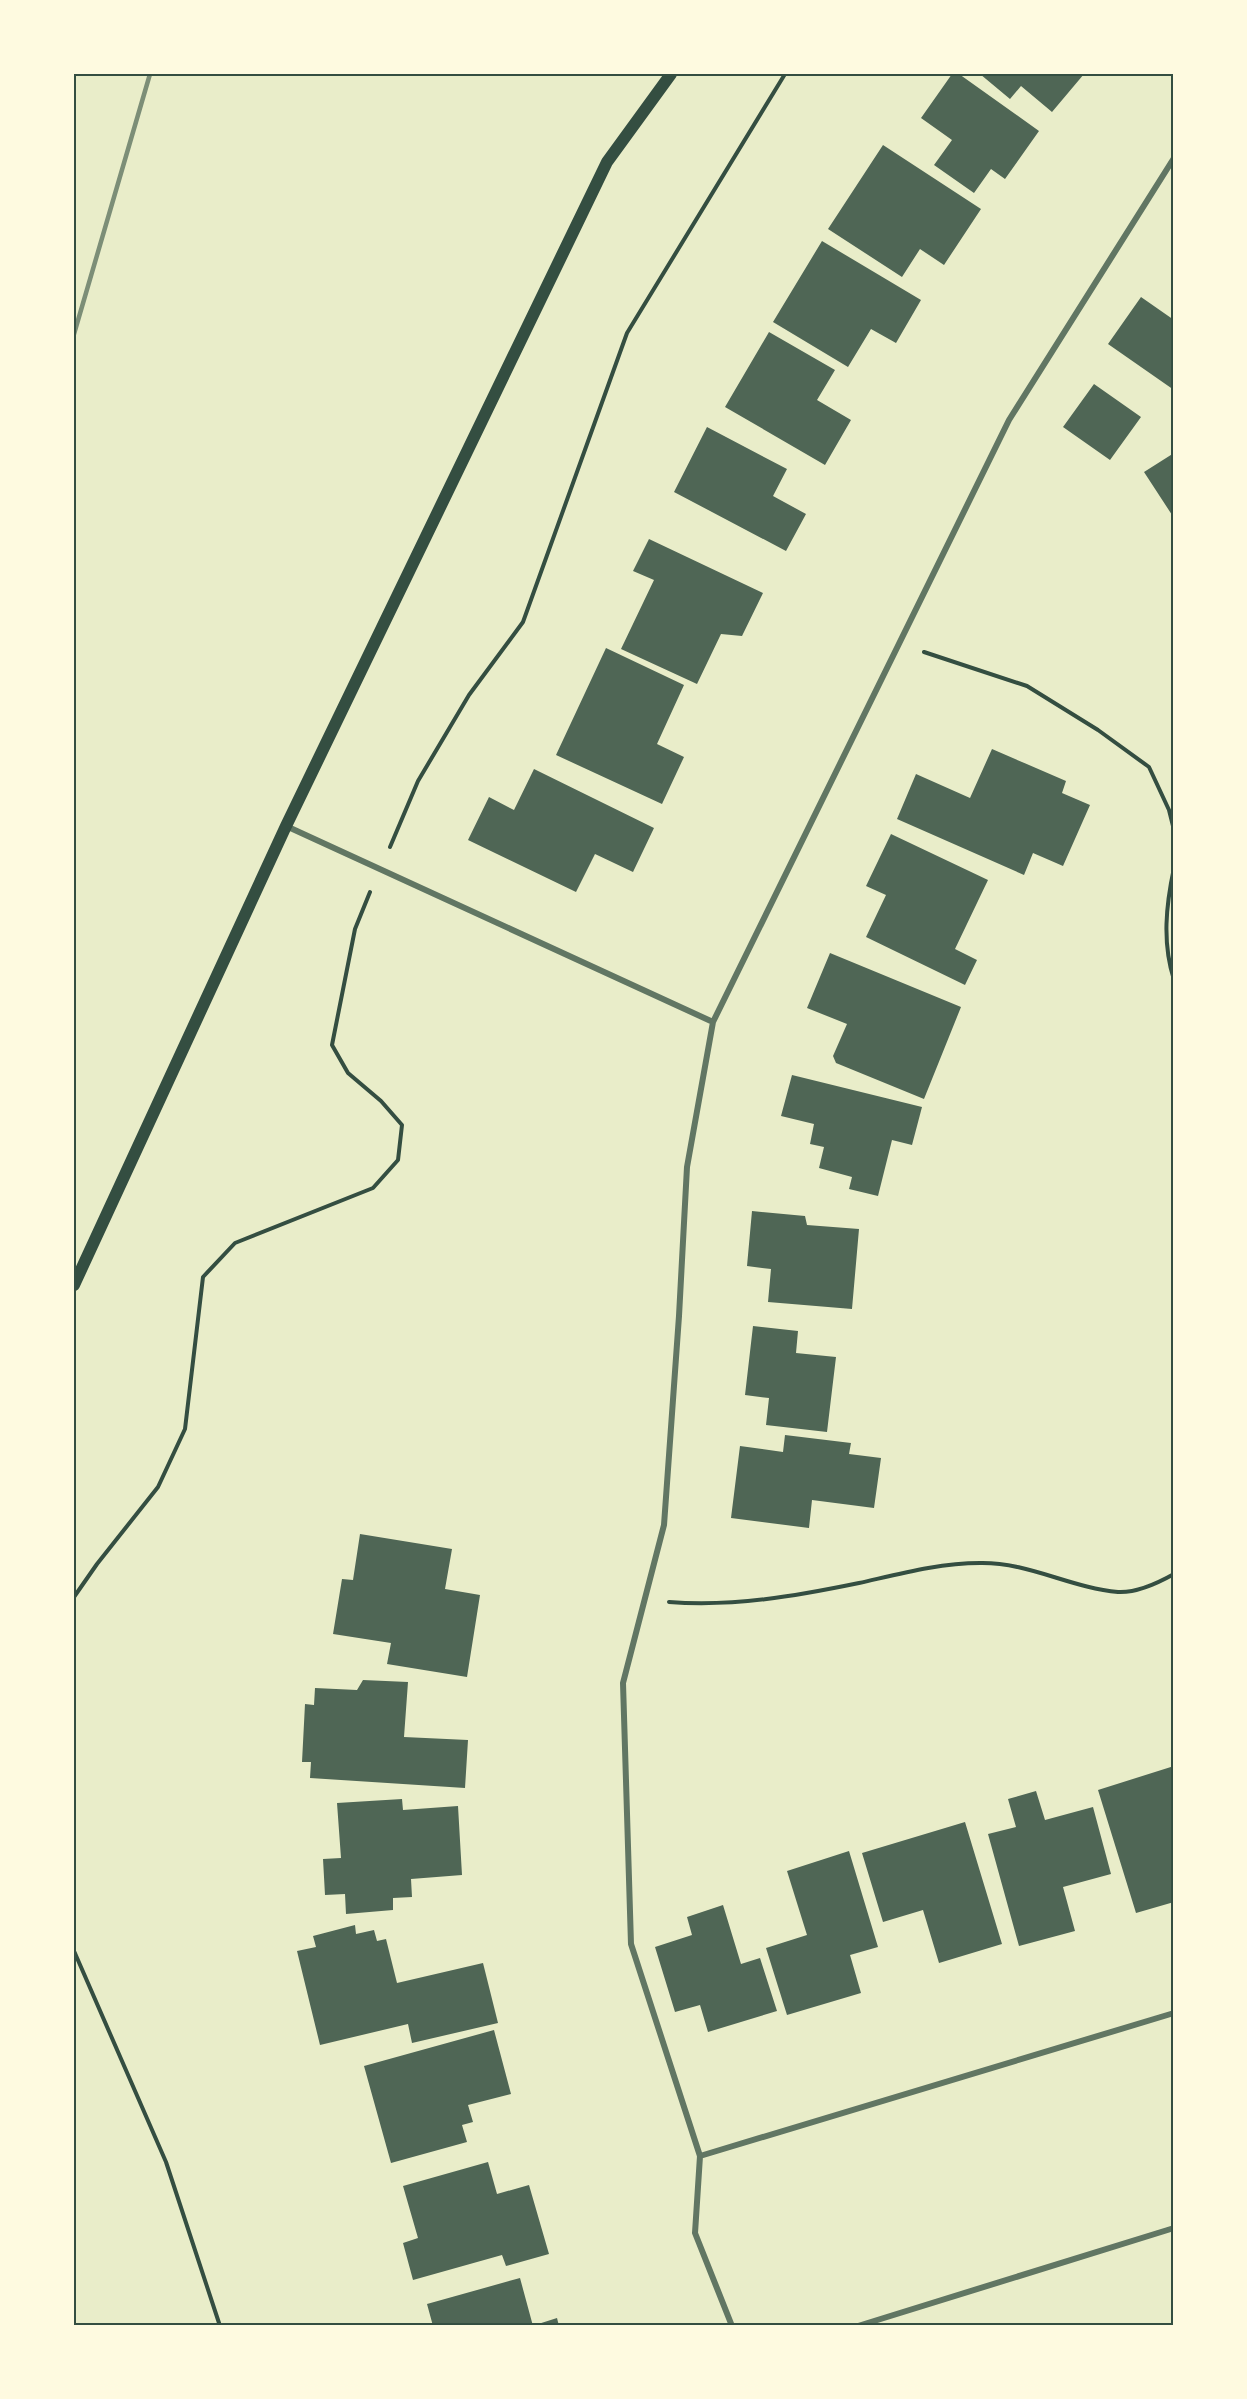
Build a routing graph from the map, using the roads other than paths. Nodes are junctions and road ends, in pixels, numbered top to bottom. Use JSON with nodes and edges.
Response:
{"nodes":[{"id":1,"x":671,"y":74,"type":"edge"},
{"id":2,"x":1172,"y":161,"type":"edge"},
{"id":3,"x":286,"y":825,"type":"junction"},
{"id":4,"x":713,"y":1022,"type":"junction"},
{"id":5,"x":74,"y":1285,"type":"edge"},
{"id":6,"x":1173,"y":2013,"type":"edge"},
{"id":7,"x":700,"y":2156,"type":"junction"},
{"id":8,"x":1173,"y":2228,"type":"edge"},
{"id":9,"x":732,"y":2325,"type":"edge"},
{"id":10,"x":858,"y":2325,"type":"edge"}],
"edges":[{"from":1,"to":3,"type":"main road"},
{"from":2,"to":4,"type":"street"},
{"from":3,"to":4,"type":"street"},
{"from":3,"to":5,"type":"main road"},
{"from":4,"to":7,"type":"street"},
{"from":6,"to":7,"type":"street"},
{"from":7,"to":9,"type":"street"},
{"from":8,"to":10,"type":"street"}]}
